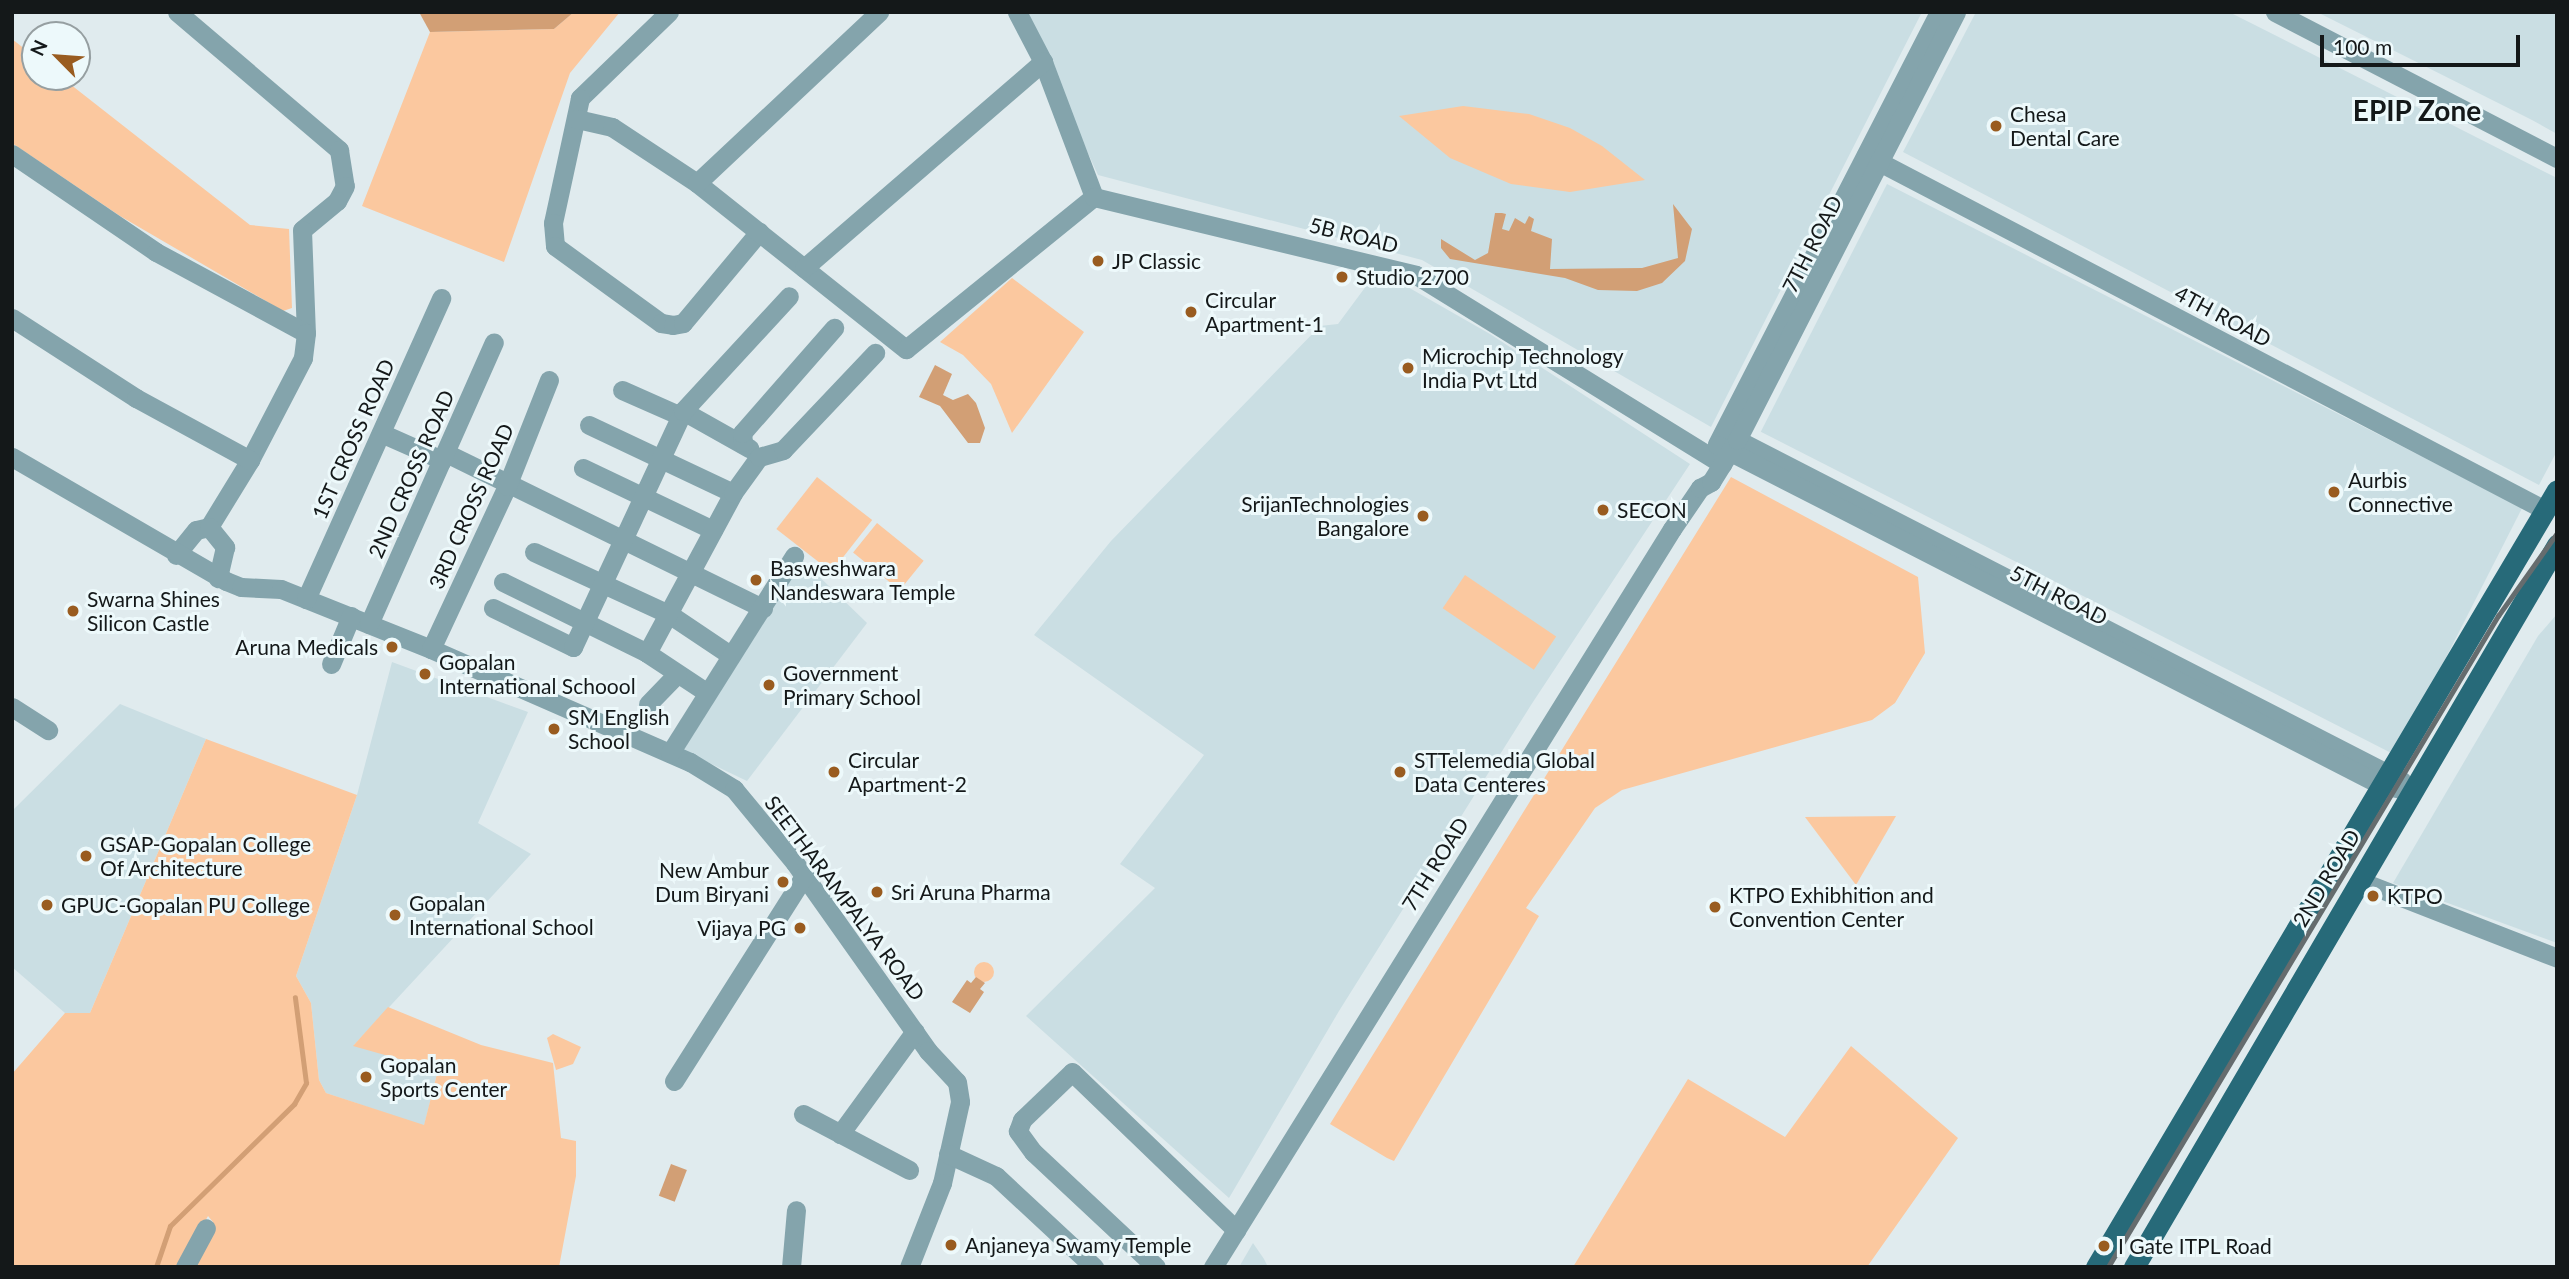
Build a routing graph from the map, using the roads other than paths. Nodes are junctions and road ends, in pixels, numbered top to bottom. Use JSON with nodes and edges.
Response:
{"nodes":[{"id":1,"x":177,"y":12,"type":"edge"},
{"id":2,"x":670,"y":12,"type":"edge"},
{"id":3,"x":878,"y":12,"type":"edge"},
{"id":4,"x":1017,"y":12,"type":"edge"},
{"id":5,"x":1939,"y":12,"type":"edge"},
{"id":6,"x":1956,"y":12,"type":"edge"},
{"id":7,"x":2275,"y":12,"type":"edge"},
{"id":8,"x":1043,"y":62,"type":"junction"},
{"id":9,"x":577,"y":119,"type":"junction"},
{"id":10,"x":12,"y":154,"type":"edge"},
{"id":11,"x":2557,"y":158,"type":"edge"},
{"id":12,"x":1872,"y":159,"type":"junction"},
{"id":13,"x":698,"y":183,"type":"junction"},
{"id":14,"x":1094,"y":197,"type":"junction"},
{"id":15,"x":759,"y":232,"type":"junction"},
{"id":16,"x":804,"y":268,"type":"junction"},
{"id":17,"x":789,"y":296,"type":"dead end"},
{"id":18,"x":441,"y":298,"type":"dead end"},
{"id":19,"x":12,"y":318,"type":"edge"},
{"id":20,"x":834,"y":328,"type":"dead end"},
{"id":21,"x":306,"y":333,"type":"junction"},
{"id":22,"x":494,"y":342,"type":"dead end"},
{"id":23,"x":875,"y":353,"type":"dead end"},
{"id":24,"x":549,"y":380,"type":"dead end"},
{"id":25,"x":622,"y":390,"type":"dead end"},
{"id":26,"x":682,"y":413,"type":"junction"},
{"id":27,"x":589,"y":425,"type":"dead end"},
{"id":28,"x":382,"y":433,"type":"junction"},
{"id":29,"x":743,"y":442,"type":"junction"},
{"id":30,"x":1723,"y":448,"type":"junction"},
{"id":31,"x":444,"y":456,"type":"junction"},
{"id":32,"x":12,"y":457,"type":"edge"},
{"id":33,"x":660,"y":457,"type":"junction"},
{"id":34,"x":759,"y":457,"type":"junction"},
{"id":35,"x":250,"y":460,"type":"junction"},
{"id":36,"x":583,"y":468,"type":"dead end"},
{"id":37,"x":507,"y":486,"type":"junction"},
{"id":38,"x":2557,"y":490,"type":"edge"},
{"id":39,"x":733,"y":493,"type":"junction"},
{"id":40,"x":644,"y":496,"type":"junction"},
{"id":41,"x":2545,"y":510,"type":"junction"},
{"id":42,"x":209,"y":527,"type":"junction"},
{"id":43,"x":713,"y":530,"type":"junction"},
{"id":44,"x":624,"y":538,"type":"junction"},
{"id":45,"x":2557,"y":545,"type":"edge"},
{"id":46,"x":534,"y":552,"type":"dead end"},
{"id":47,"x":176,"y":555,"type":"junction"},
{"id":48,"x":794,"y":556,"type":"dead end"},
{"id":49,"x":692,"y":571,"type":"junction"},
{"id":50,"x":219,"y":578,"type":"junction"},
{"id":51,"x":503,"y":582,"type":"dead end"},
{"id":52,"x":604,"y":583,"type":"junction"},
{"id":53,"x":306,"y":599,"type":"junction"},
{"id":54,"x":492,"y":608,"type":"dead end"},
{"id":55,"x":763,"y":608,"type":"junction"},
{"id":56,"x":669,"y":614,"type":"junction"},
{"id":57,"x":360,"y":620,"type":"junction"},
{"id":58,"x":585,"y":624,"type":"junction"},
{"id":59,"x":432,"y":649,"type":"junction"},
{"id":60,"x":647,"y":653,"type":"junction"},
{"id":61,"x":730,"y":655,"type":"junction"},
{"id":62,"x":331,"y":664,"type":"dead end"},
{"id":63,"x":677,"y":674,"type":"junction"},
{"id":64,"x":706,"y":692,"type":"junction"},
{"id":65,"x":648,"y":704,"type":"dead end"},
{"id":66,"x":12,"y":707,"type":"edge"},
{"id":67,"x":48,"y":730,"type":"dead end"},
{"id":68,"x":670,"y":753,"type":"junction"},
{"id":69,"x":2385,"y":779,"type":"junction"},
{"id":70,"x":2413,"y":790,"type":"junction"},
{"id":71,"x":804,"y":876,"type":"junction"},
{"id":72,"x":2360,"y":881,"type":"junction"},
{"id":73,"x":2557,"y":958,"type":"edge"},
{"id":74,"x":915,"y":1031,"type":"junction"},
{"id":75,"x":674,"y":1081,"type":"dead end"},
{"id":76,"x":803,"y":1115,"type":"dead end"},
{"id":77,"x":840,"y":1134,"type":"junction"},
{"id":78,"x":948,"y":1154,"type":"junction"},
{"id":79,"x":909,"y":1170,"type":"dead end"},
{"id":80,"x":796,"y":1210,"type":"dead end"},
{"id":81,"x":206,"y":1228,"type":"dead end"},
{"id":82,"x":1236,"y":1230,"type":"junction"},
{"id":83,"x":2098,"y":1265,"type":"edge"},
{"id":84,"x":185,"y":1267,"type":"edge"},
{"id":85,"x":792,"y":1267,"type":"edge"},
{"id":86,"x":909,"y":1267,"type":"edge"},
{"id":87,"x":1094,"y":1267,"type":"edge"},
{"id":88,"x":1156,"y":1267,"type":"edge"},
{"id":89,"x":1213,"y":1267,"type":"edge"},
{"id":90,"x":2134,"y":1267,"type":"edge"}],
"edges":[{"from":1,"to":21,"type":"street"},
{"from":2,"to":9,"type":"street"},
{"from":3,"to":13,"type":"street"},
{"from":4,"to":8,"type":"street"},
{"from":5,"to":12,"type":"street","name":"7TH ROAD"},
{"from":6,"to":12,"type":"street","name":"7TH ROAD"},
{"from":7,"to":11,"type":"street"},
{"from":8,"to":14,"type":"street"},
{"from":8,"to":16,"type":"street"},
{"from":9,"to":13,"type":"street"},
{"from":9,"to":15,"type":"street"},
{"from":10,"to":21,"type":"street"},
{"from":12,"to":30,"type":"street","name":"7TH ROAD"},
{"from":12,"to":41,"type":"street","name":"4TH ROAD"},
{"from":13,"to":15,"type":"street"},
{"from":14,"to":16,"type":"street"},
{"from":14,"to":30,"type":"street","name":"5B ROAD"},
{"from":15,"to":16,"type":"street"},
{"from":17,"to":26,"type":"street"},
{"from":18,"to":28,"type":"street","name":"1ST CROSS ROAD"},
{"from":19,"to":35,"type":"street"},
{"from":20,"to":29,"type":"street"},
{"from":21,"to":35,"type":"street"},
{"from":22,"to":31,"type":"street","name":"2ND CROSS ROAD"},
{"from":23,"to":34,"type":"street"},
{"from":24,"to":37,"type":"street","name":"3RD CROSS ROAD"},
{"from":25,"to":26,"type":"street"},
{"from":26,"to":29,"type":"street"},
{"from":26,"to":33,"type":"street"},
{"from":27,"to":33,"type":"street"},
{"from":28,"to":31,"type":"street"},
{"from":28,"to":53,"type":"street","name":"1ST CROSS ROAD"},
{"from":29,"to":34,"type":"street"},
{"from":30,"to":69,"type":"street","name":"5TH ROAD"},
{"from":30,"to":82,"type":"street","name":"7TH ROAD"},
{"from":31,"to":37,"type":"street"},
{"from":31,"to":57,"type":"street","name":"2ND CROSS ROAD"},
{"from":32,"to":47,"type":"street","name":"SEETHARAMPALYA ROAD"},
{"from":33,"to":39,"type":"street"},
{"from":33,"to":40,"type":"street"},
{"from":34,"to":39,"type":"street"},
{"from":35,"to":42,"type":"street"},
{"from":36,"to":40,"type":"street"},
{"from":37,"to":44,"type":"street"},
{"from":37,"to":59,"type":"street","name":"3RD CROSS ROAD"},
{"from":38,"to":41,"type":"main road","name":"2ND ROAD"},
{"from":39,"to":43,"type":"street"},
{"from":40,"to":43,"type":"street"},
{"from":40,"to":44,"type":"street"},
{"from":41,"to":69,"type":"main road","name":"2ND ROAD"},
{"from":42,"to":47,"type":"street"},
{"from":42,"to":50,"type":"street"},
{"from":43,"to":49,"type":"street"},
{"from":44,"to":49,"type":"street"},
{"from":44,"to":52,"type":"street"},
{"from":45,"to":70,"type":"main road","name":"2ND ROAD"},
{"from":46,"to":52,"type":"street"},
{"from":47,"to":50,"type":"street","name":"SEETHARAMPALYA ROAD"},
{"from":48,"to":55,"type":"street"},
{"from":49,"to":55,"type":"street"},
{"from":49,"to":56,"type":"street"},
{"from":50,"to":53,"type":"street","name":"SEETHARAMPALYA ROAD"},
{"from":51,"to":58,"type":"street"},
{"from":52,"to":56,"type":"street"},
{"from":52,"to":58,"type":"street"},
{"from":53,"to":57,"type":"street","name":"SEETHARAMPALYA ROAD"},
{"from":54,"to":58,"type":"street"},
{"from":55,"to":61,"type":"street"},
{"from":56,"to":60,"type":"street"},
{"from":56,"to":61,"type":"street"},
{"from":57,"to":59,"type":"street","name":"SEETHARAMPALYA ROAD"},
{"from":57,"to":62,"type":"street","name":"2ND CROSS ROAD"},
{"from":58,"to":60,"type":"street"},
{"from":59,"to":68,"type":"street","name":"SEETHARAMPALYA ROAD"},
{"from":60,"to":63,"type":"street"},
{"from":61,"to":64,"type":"street"},
{"from":63,"to":64,"type":"street"},
{"from":63,"to":65,"type":"street"},
{"from":64,"to":68,"type":"street"},
{"from":66,"to":67,"type":"street"},
{"from":68,"to":71,"type":"street","name":"SEETHARAMPALYA ROAD"},
{"from":69,"to":70,"type":"street","name":"5TH ROAD"},
{"from":69,"to":83,"type":"main road","name":"2ND ROAD"},
{"from":70,"to":72,"type":"main road","name":"2ND ROAD"},
{"from":71,"to":74,"type":"street","name":"SEETHARAMPALYA ROAD"},
{"from":71,"to":75,"type":"street"},
{"from":72,"to":73,"type":"street"},
{"from":72,"to":90,"type":"main road","name":"2ND ROAD"},
{"from":74,"to":77,"type":"street"},
{"from":74,"to":78,"type":"street","name":"SEETHARAMPALYA ROAD"},
{"from":76,"to":77,"type":"street"},
{"from":77,"to":79,"type":"street"},
{"from":78,"to":86,"type":"street","name":"SEETHARAMPALYA ROAD"},
{"from":78,"to":87,"type":"street"},
{"from":80,"to":85,"type":"street"},
{"from":81,"to":84,"type":"street"},
{"from":82,"to":88,"type":"street"},
{"from":82,"to":89,"type":"street","name":"7TH ROAD"}]}
